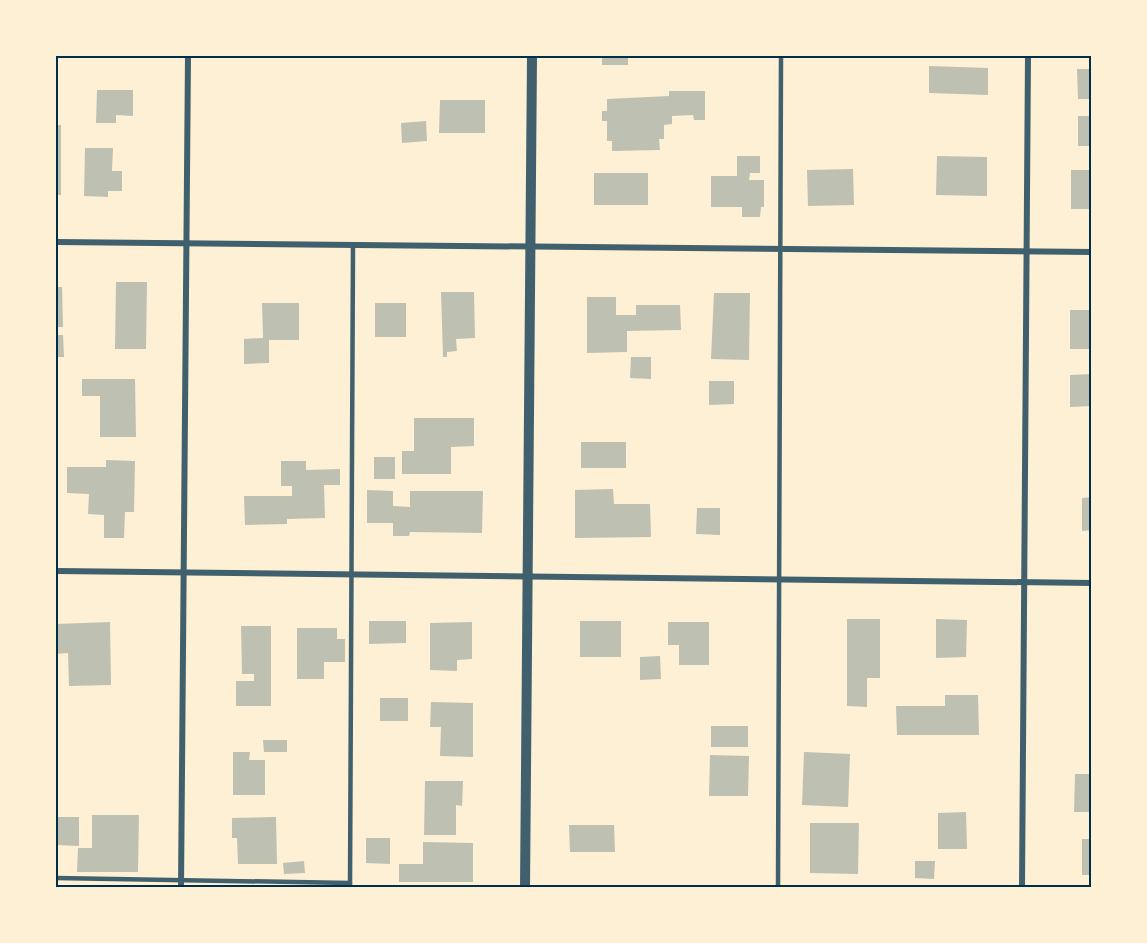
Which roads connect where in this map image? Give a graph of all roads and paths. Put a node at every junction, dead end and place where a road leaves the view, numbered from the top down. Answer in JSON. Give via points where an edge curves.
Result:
{"nodes":[{"id":1,"x":188,"y":56,"type":"edge"},
{"id":2,"x":532,"y":56,"type":"edge"},
{"id":3,"x":781,"y":56,"type":"edge"},
{"id":4,"x":1028,"y":56,"type":"edge"},
{"id":5,"x":56,"y":242,"type":"edge"},
{"id":6,"x":186,"y":244,"type":"junction"},
{"id":7,"x":353,"y":245,"type":"junction"},
{"id":8,"x":530,"y":247,"type":"junction"},
{"id":9,"x":781,"y":249,"type":"junction"},
{"id":10,"x":1026,"y":250,"type":"junction"},
{"id":11,"x":1092,"y":252,"type":"edge"},
{"id":12,"x":56,"y":571,"type":"edge"},
{"id":13,"x":184,"y":571,"type":"junction"},
{"id":14,"x":351,"y":573,"type":"junction"},
{"id":15,"x":528,"y":577,"type":"junction"},
{"id":16,"x":781,"y":579,"type":"junction"},
{"id":17,"x":1025,"y":582,"type":"junction"},
{"id":18,"x":1092,"y":583,"type":"edge"},
{"id":19,"x":56,"y":878,"type":"edge"},
{"id":20,"x":181,"y":884,"type":"edge"},
{"id":21,"x":350,"y":885,"type":"edge"},
{"id":22,"x":525,"y":888,"type":"edge"},
{"id":23,"x":777,"y":888,"type":"edge"},
{"id":24,"x":1022,"y":888,"type":"edge"}],
"edges":[{"from":1,"to":6,"type":"street"},
{"from":2,"to":8,"type":"street"},
{"from":3,"to":9,"type":"lane"},
{"from":4,"to":10,"type":"street"},
{"from":5,"to":6,"type":"street"},
{"from":6,"to":7,"type":"street"},
{"from":6,"to":13,"type":"street"},
{"from":7,"to":8,"type":"street"},
{"from":7,"to":14,"type":"lane"},
{"from":8,"to":9,"type":"street"},
{"from":8,"to":15,"type":"street"},
{"from":9,"to":10,"type":"street"},
{"from":9,"to":16,"type":"lane"},
{"from":10,"to":11,"type":"street"},
{"from":10,"to":17,"type":"street"},
{"from":12,"to":13,"type":"street"},
{"from":13,"to":14,"type":"street"},
{"from":13,"to":20,"type":"street"},
{"from":14,"to":15,"type":"street"},
{"from":14,"to":21,"type":"lane"},
{"from":15,"to":16,"type":"street"},
{"from":15,"to":22,"type":"street"},
{"from":16,"to":17,"type":"street"},
{"from":16,"to":23,"type":"lane"},
{"from":17,"to":18,"type":"street"},
{"from":17,"to":24,"type":"street"},
{"from":19,"to":20,"type":"lane"},
{"from":20,"to":21,"type":"lane"}]}
